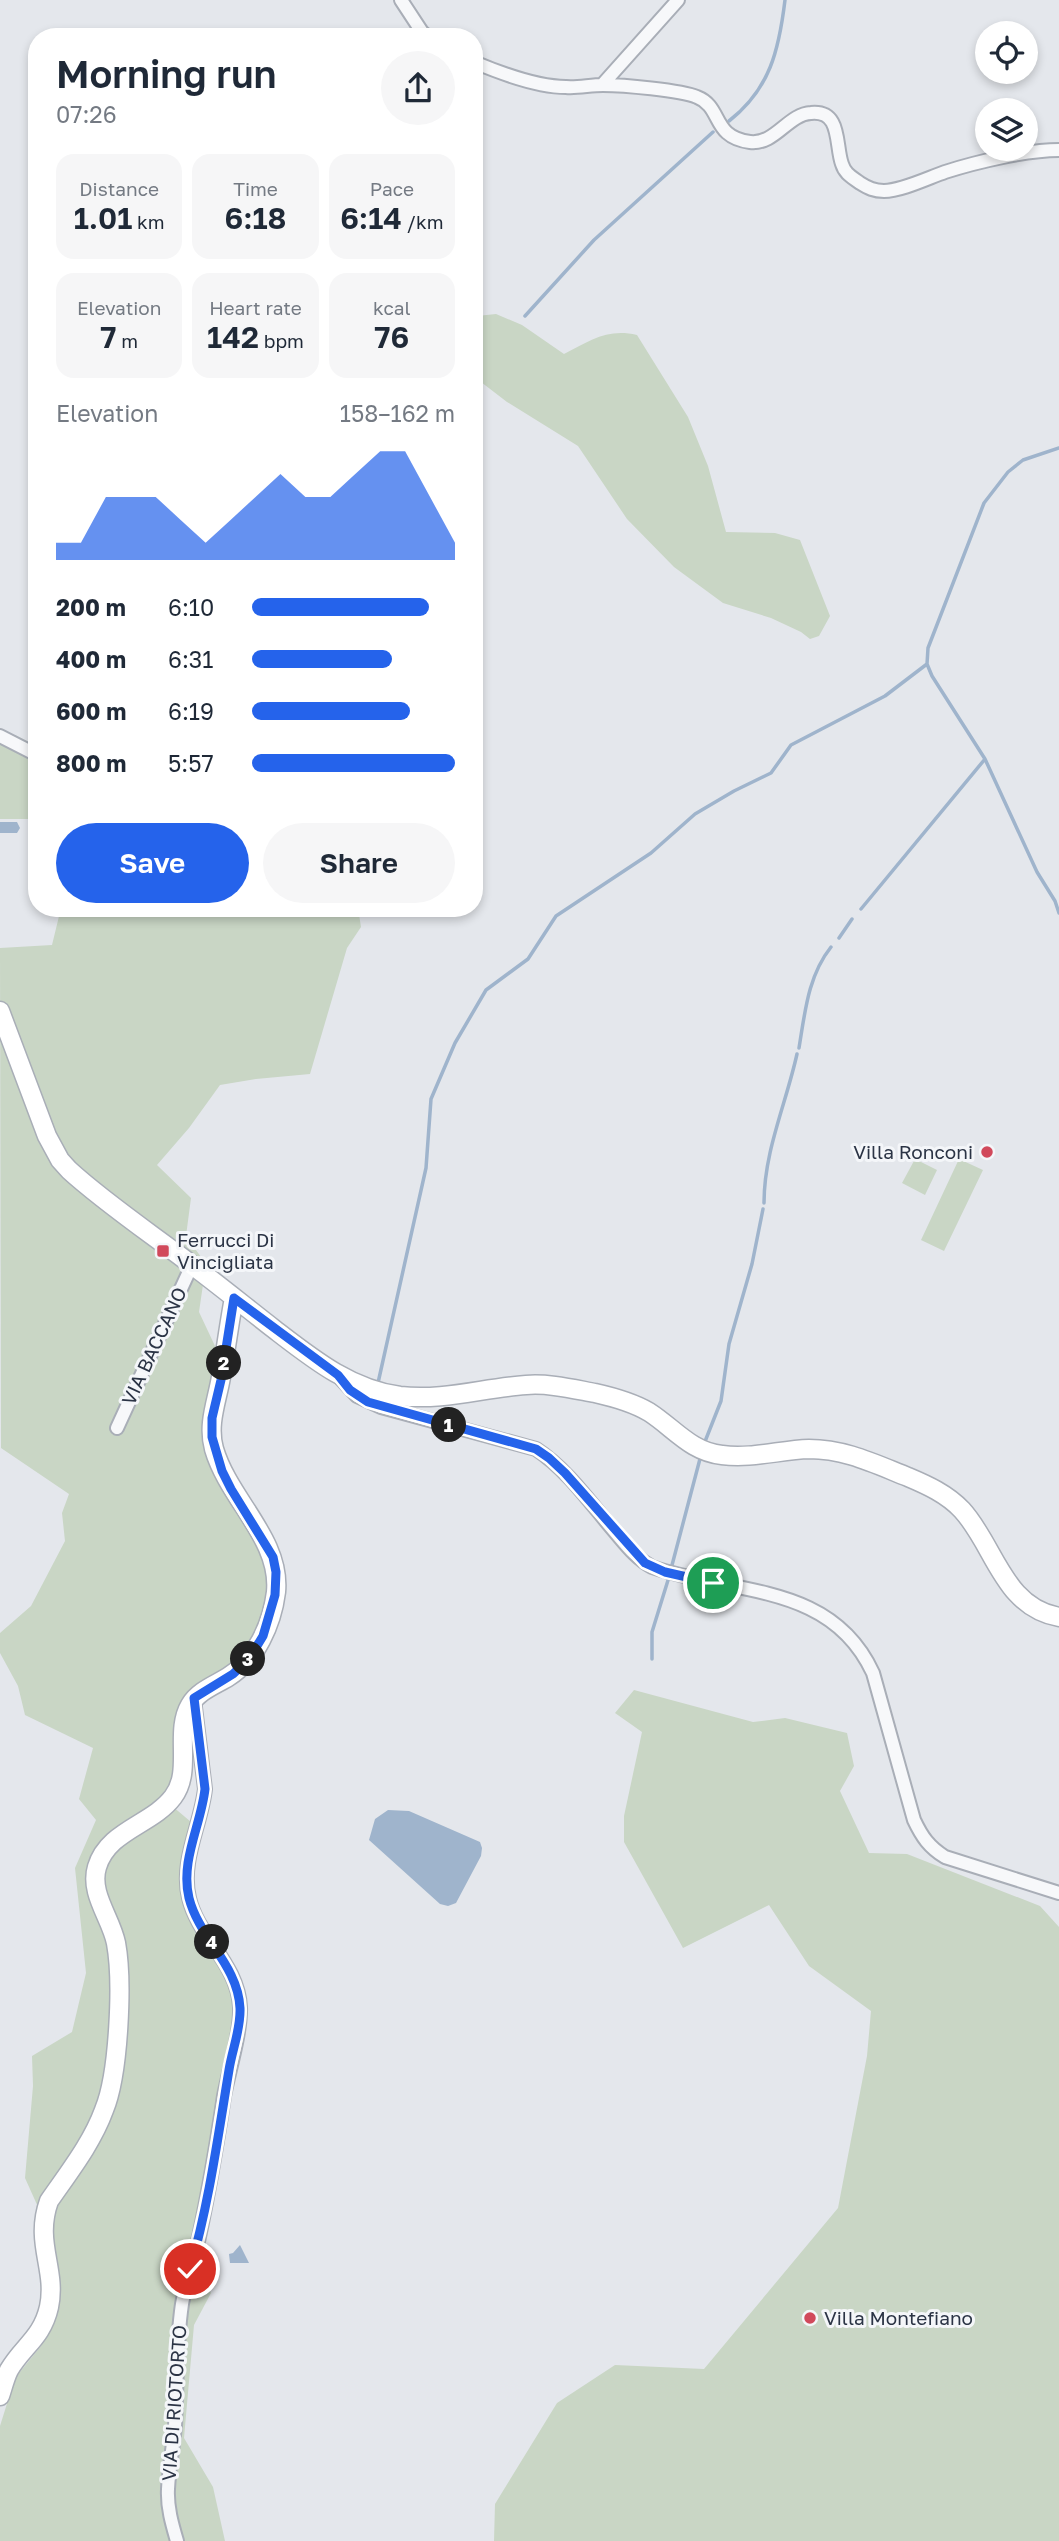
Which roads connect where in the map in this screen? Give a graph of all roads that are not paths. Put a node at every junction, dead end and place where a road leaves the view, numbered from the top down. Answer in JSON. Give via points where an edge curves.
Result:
{"nodes":[{"id":1,"x":401,"y":0,"type":"edge"},
{"id":2,"x":678,"y":0,"type":"edge"},
{"id":3,"x":419,"y":28,"type":"edge"},
{"id":4,"x":483,"y":66,"type":"edge"},
{"id":5,"x":602,"y":85,"type":"junction"},
{"id":6,"x":1059,"y":150,"type":"edge"},
{"id":7,"x":0,"y":736,"type":"edge"},
{"id":8,"x":28,"y":750,"type":"edge"},
{"id":9,"x":0,"y":1011,"type":"edge"},
{"id":10,"x":192,"y":1265,"type":"junction"},
{"id":11,"x":234,"y":1298,"type":"junction"},
{"id":12,"x":338,"y":1375,"type":"junction"},
{"id":13,"x":117,"y":1428,"type":"dead end"},
{"id":14,"x":1059,"y":1617,"type":"edge"},
{"id":15,"x":194,"y":1698,"type":"junction"},
{"id":16,"x":1059,"y":1893,"type":"edge"},
{"id":17,"x":0,"y":2396,"type":"edge"},
{"id":18,"x":177,"y":2541,"type":"edge"}],
"edges":[{"from":1,"to":3,"type":"street"},
{"from":2,"to":5,"type":"street"},
{"from":4,"to":5,"type":"street","via":[[563,88]]},
{"from":5,"to":6,"type":"street","via":[[699,97],[731,138],[754,143],[795,118],[811,113],[827,116],[835,124],[847,174],[869,190],[886,191],[971,164]]},
{"from":7,"to":8,"type":"street"},
{"from":9,"to":10,"type":"main road","via":[[60,1160]]},
{"from":10,"to":11,"type":"main road"},
{"from":10,"to":13,"type":"street","name":"VIA BACCANO"},
{"from":11,"to":12,"type":"main road"},
{"from":11,"to":15,"type":"main road","via":[[212,1437],[231,1489],[273,1557],[275,1595],[263,1636],[249,1659]]},
{"from":12,"to":14,"type":"main road","via":[[379,1392],[419,1398],[528,1384],[597,1394],[648,1412],[703,1450],[737,1456],[807,1449],[841,1452],[931,1487],[962,1510],[1008,1585],[1041,1612]]},
{"from":12,"to":16,"type":"street","via":[[357,1396],[381,1407],[536,1449],[565,1473],[645,1563],[670,1573],[791,1600],[841,1627],[863,1652],[873,1673],[921,1836],[945,1857]]},
{"from":15,"to":17,"type":"main road","via":[[185,1716],[177,1792],[112,1842],[97,1865],[97,1893],[118,1955],[112,2081],[104,2112],[49,2201],[42,2235],[50,2304],[41,2329],[10,2370]]},
{"from":15,"to":18,"type":"street","name":"VIA DI RIOTORTO","via":[[205,1789],[188,1858],[188,1896],[227,1965],[240,2007],[181,2315],[168,2487]]}]}
